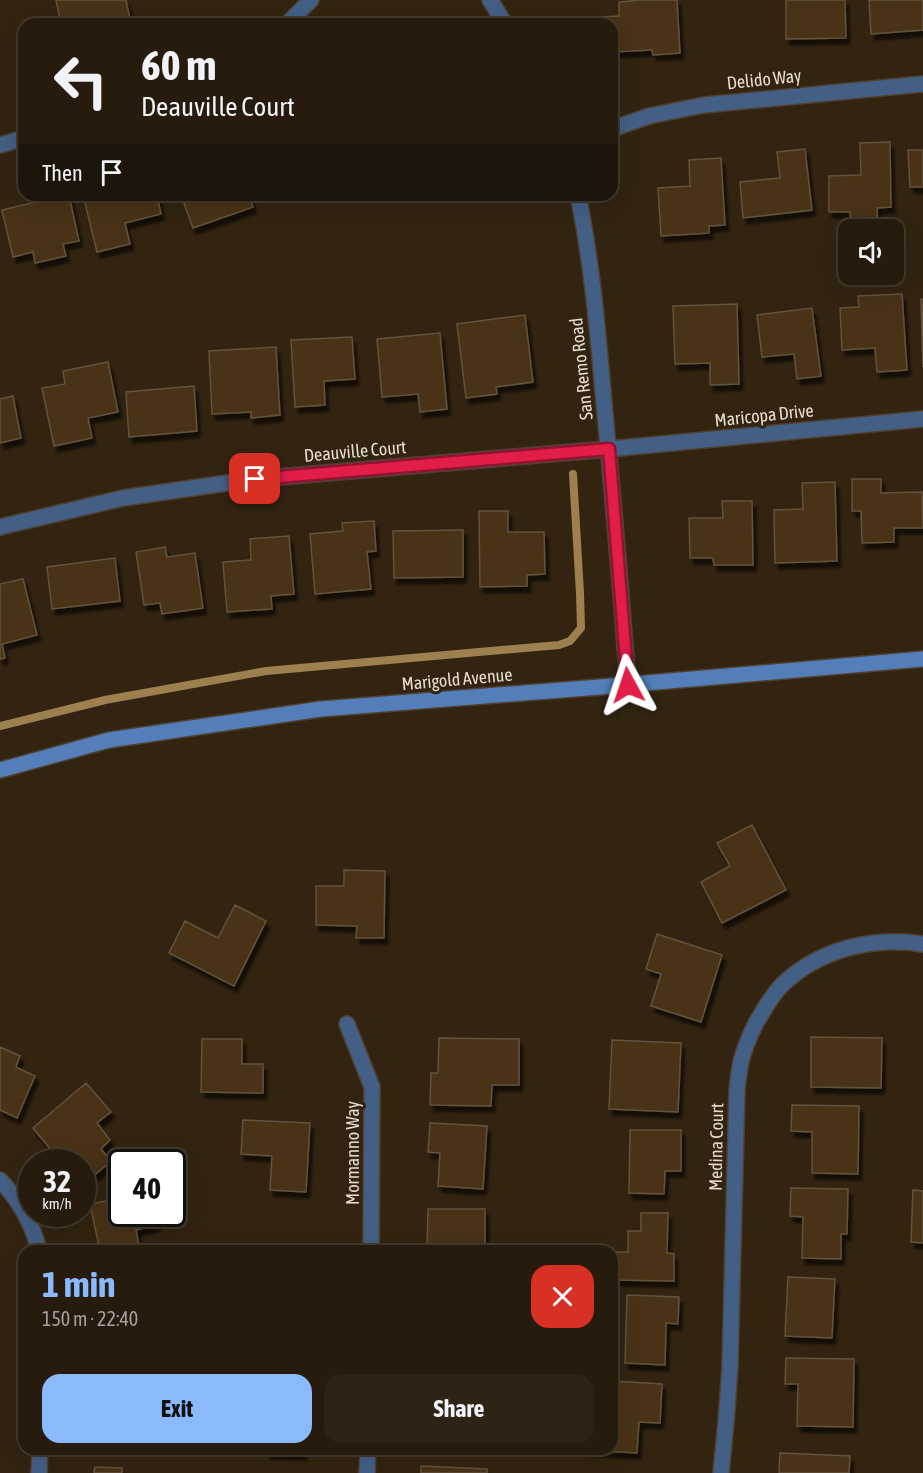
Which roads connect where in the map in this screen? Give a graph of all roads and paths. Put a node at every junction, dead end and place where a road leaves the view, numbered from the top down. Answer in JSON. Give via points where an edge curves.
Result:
{"nodes":[{"id":1,"x":311,"y":0,"type":"edge"},
{"id":2,"x":490,"y":0,"type":"edge"},
{"id":3,"x":293,"y":18,"type":"edge"},
{"id":4,"x":501,"y":18,"type":"edge"},
{"id":5,"x":923,"y":84,"type":"edge"},
{"id":6,"x":618,"y":127,"type":"edge"},
{"id":7,"x":18,"y":140,"type":"edge"},
{"id":8,"x":0,"y":144,"type":"edge"},
{"id":9,"x":579,"y":201,"type":"edge"},
{"id":10,"x":923,"y":419,"type":"edge"},
{"id":11,"x":609,"y":449,"type":"junction"},
{"id":12,"x":0,"y":526,"type":"edge"},
{"id":13,"x":923,"y":659,"type":"edge"},
{"id":14,"x":628,"y":685,"type":"junction"},
{"id":15,"x":0,"y":770,"type":"edge"},
{"id":16,"x":923,"y":944,"type":"edge"},
{"id":17,"x":347,"y":1024,"type":"dead end"},
{"id":18,"x":0,"y":1180,"type":"edge"},
{"id":19,"x":38,"y":1245,"type":"edge"},
{"id":20,"x":371,"y":1245,"type":"edge"},
{"id":21,"x":40,"y":1455,"type":"edge"},
{"id":22,"x":368,"y":1455,"type":"edge"},
{"id":23,"x":39,"y":1473,"type":"edge"},
{"id":24,"x":367,"y":1473,"type":"edge"},
{"id":25,"x":721,"y":1473,"type":"edge"}],
"edges":[{"from":1,"to":3,"type":"street"},
{"from":2,"to":4,"type":"street"},
{"from":5,"to":6,"type":"street","name":"Delido Way","via":[[696,106]]},
{"from":7,"to":8,"type":"street"},
{"from":9,"to":11,"type":"street","name":"San Remo Road","via":[[592,279]]},
{"from":10,"to":11,"type":"street","name":"Maricopa Drive"},
{"from":11,"to":12,"type":"street","name":"Deauville Court","via":[[255,479],[123,498]]},
{"from":11,"to":14,"type":"street","name":"San Remo Road"},
{"from":13,"to":14,"type":"main road","name":"Marigold Avenue"},
{"from":14,"to":15,"type":"main road","name":"Marigold Avenue","via":[[321,709],[109,740]]},
{"from":16,"to":25,"type":"street","name":"Medina Court","via":[[878,942],[819,959],[782,985],[750,1036],[737,1089],[730,1366]]},
{"from":17,"to":20,"type":"street","name":"Mormanno Way","via":[[372,1087]]},
{"from":18,"to":19,"type":"street","via":[[18,1202]]},
{"from":21,"to":23,"type":"street"},
{"from":22,"to":24,"type":"street"}]}
